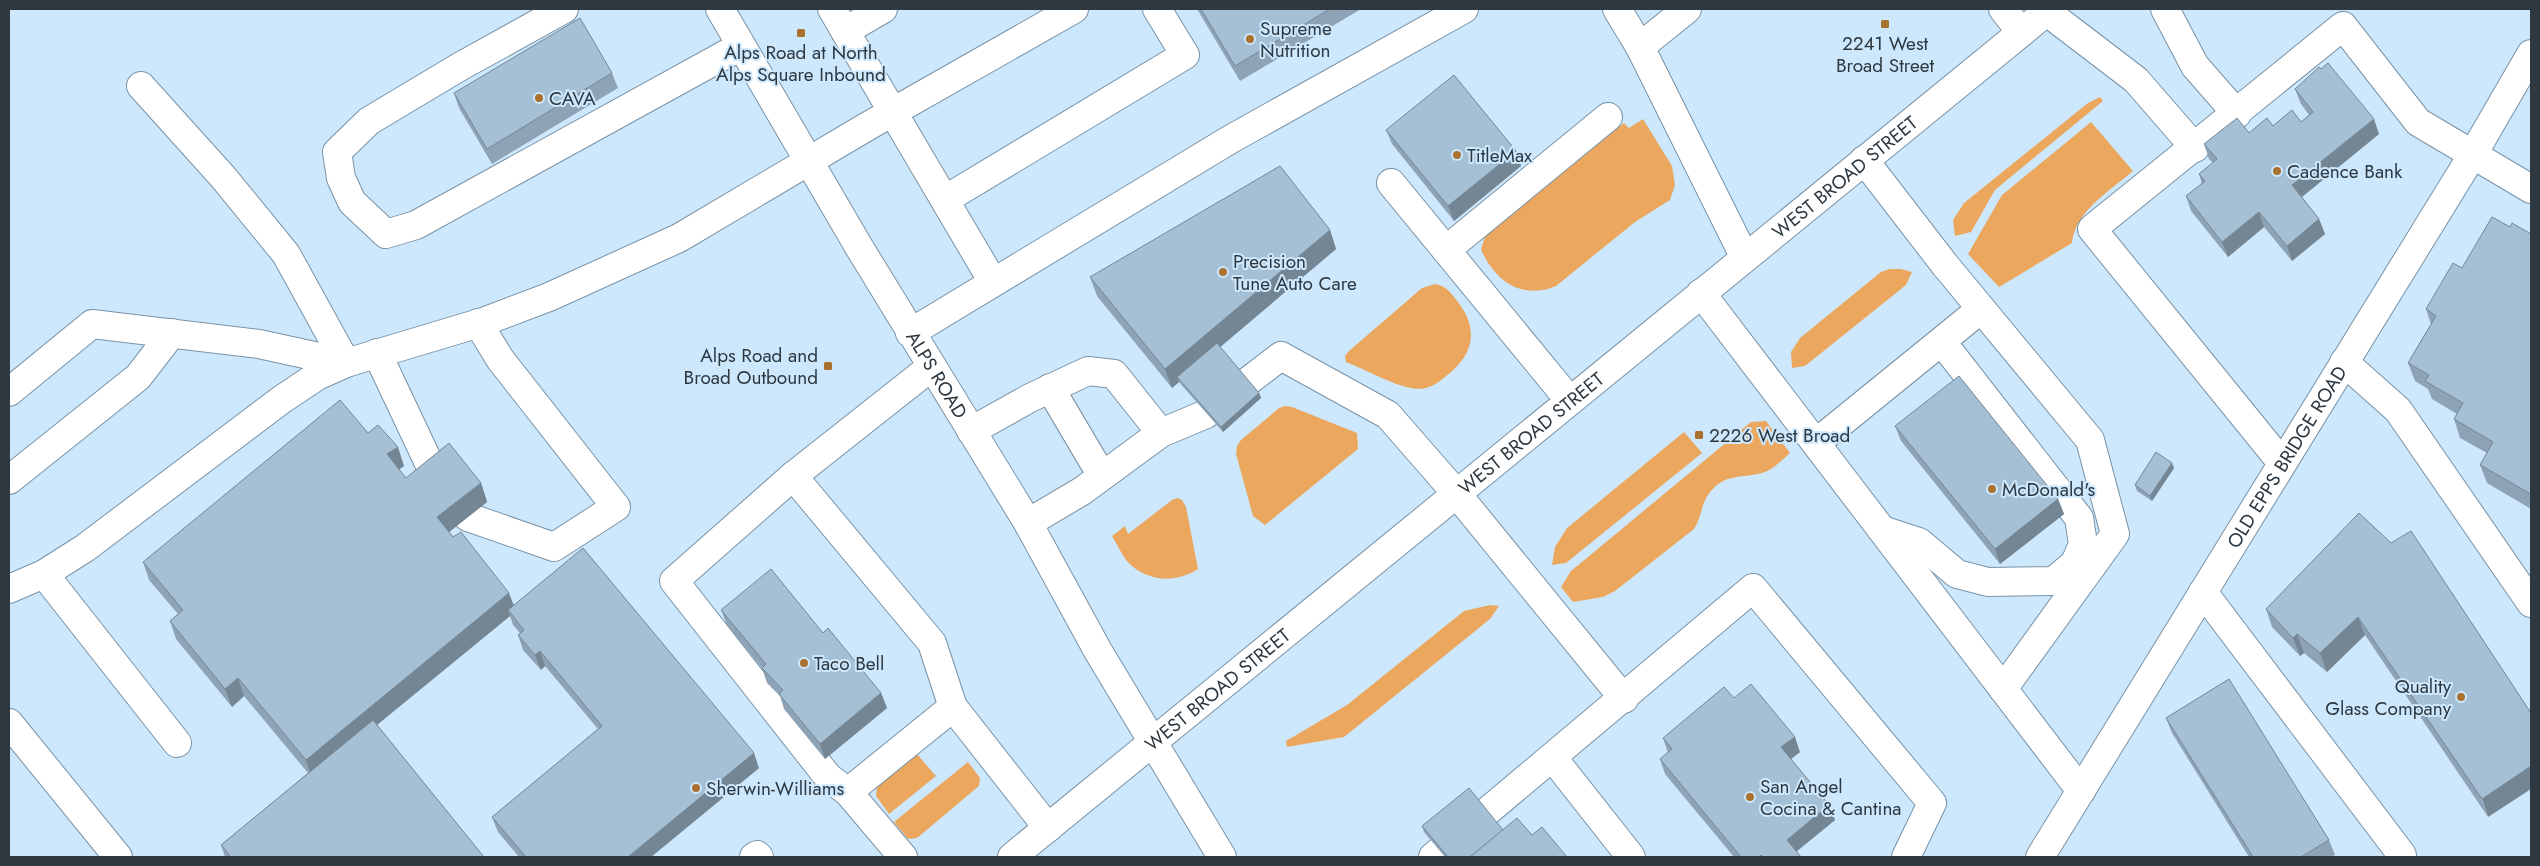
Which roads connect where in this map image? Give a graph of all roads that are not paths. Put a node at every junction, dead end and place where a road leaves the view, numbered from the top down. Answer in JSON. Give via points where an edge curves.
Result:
{"nodes":[{"id":1,"x":564,"y":9,"type":"edge"},
{"id":2,"x":720,"y":9,"type":"edge"},
{"id":3,"x":883,"y":9,"type":"edge"},
{"id":4,"x":1074,"y":9,"type":"edge"},
{"id":5,"x":1157,"y":9,"type":"edge"},
{"id":6,"x":1464,"y":9,"type":"edge"},
{"id":7,"x":1617,"y":9,"type":"edge"},
{"id":8,"x":1687,"y":9,"type":"edge"},
{"id":9,"x":2003,"y":9,"type":"edge"},
{"id":10,"x":2165,"y":9,"type":"edge"},
{"id":11,"x":2048,"y":10,"type":"edge"},
{"id":12,"x":839,"y":20,"type":"edge"},
{"id":13,"x":2021,"y":32,"type":"junction"},
{"id":14,"x":741,"y":46,"type":"junction"},
{"id":15,"x":1640,"y":47,"type":"junction"},
{"id":16,"x":2531,"y":54,"type":"edge"},
{"id":17,"x":141,"y":86,"type":"dead end"},
{"id":18,"x":892,"y":113,"type":"junction"},
{"id":19,"x":2237,"y":114,"type":"junction"},
{"id":20,"x":1608,"y":117,"type":"dead end"},
{"id":21,"x":2195,"y":148,"type":"junction"},
{"id":22,"x":2473,"y":154,"type":"junction"},
{"id":23,"x":1864,"y":160,"type":"junction"},
{"id":24,"x":808,"y":161,"type":"junction"},
{"id":25,"x":1391,"y":183,"type":"dead end"},
{"id":26,"x":2531,"y":189,"type":"edge"},
{"id":27,"x":946,"y":199,"type":"junction"},
{"id":28,"x":1446,"y":250,"type":"junction"},
{"id":29,"x":1745,"y":258,"type":"junction"},
{"id":30,"x":993,"y":282,"type":"junction"},
{"id":31,"x":1701,"y":293,"type":"junction"},
{"id":32,"x":1981,"y":309,"type":"junction"},
{"id":33,"x":478,"y":323,"type":"junction"},
{"id":34,"x":172,"y":333,"type":"junction"},
{"id":35,"x":910,"y":333,"type":"junction"},
{"id":36,"x":1942,"y":342,"type":"junction"},
{"id":37,"x":377,"y":353,"type":"junction"},
{"id":38,"x":2344,"y":362,"type":"junction"},
{"id":39,"x":346,"y":363,"type":"junction"},
{"id":40,"x":930,"y":367,"type":"junction"},
{"id":41,"x":1247,"y":382,"type":"edge"},
{"id":42,"x":1050,"y":388,"type":"junction"},
{"id":43,"x":9,"y":392,"type":"edge"},
{"id":44,"x":1570,"y":401,"type":"junction"},
{"id":45,"x":1206,"y":414,"type":"edge"},
{"id":46,"x":971,"y":431,"type":"junction"},
{"id":47,"x":1161,"y":433,"type":"junction"},
{"id":48,"x":1816,"y":443,"type":"junction"},
{"id":49,"x":2282,"y":463,"type":"junction"},
{"id":50,"x":793,"y":476,"type":"junction"},
{"id":51,"x":1102,"y":476,"type":"junction"},
{"id":52,"x":436,"y":478,"type":"edge"},
{"id":53,"x":9,"y":480,"type":"edge"},
{"id":54,"x":1456,"y":493,"type":"junction"},
{"id":55,"x":468,"y":517,"type":"edge"},
{"id":56,"x":1028,"y":523,"type":"junction"},
{"id":57,"x":1882,"y":530,"type":"junction"},
{"id":58,"x":44,"y":574,"type":"junction"},
{"id":59,"x":9,"y":589,"type":"edge"},
{"id":60,"x":2203,"y":592,"type":"junction"},
{"id":61,"x":2531,"y":603,"type":"edge"},
{"id":62,"x":2003,"y":689,"type":"junction"},
{"id":63,"x":1624,"y":699,"type":"junction"},
{"id":64,"x":953,"y":707,"type":"junction"},
{"id":65,"x":9,"y":724,"type":"edge"},
{"id":66,"x":1152,"y":742,"type":"junction"},
{"id":67,"x":177,"y":743,"type":"dead end"},
{"id":68,"x":1553,"y":758,"type":"junction"},
{"id":69,"x":2081,"y":791,"type":"junction"},
{"id":70,"x":848,"y":792,"type":"junction"},
{"id":71,"x":1048,"y":828,"type":"junction"},
{"id":72,"x":2050,"y":852,"type":"edge"},
{"id":73,"x":2402,"y":855,"type":"dead end"},
{"id":74,"x":118,"y":857,"type":"edge"},
{"id":75,"x":754,"y":857,"type":"edge"},
{"id":76,"x":759,"y":857,"type":"edge"},
{"id":77,"x":902,"y":857,"type":"edge"},
{"id":78,"x":1012,"y":857,"type":"edge"},
{"id":79,"x":1222,"y":857,"type":"edge"},
{"id":80,"x":1433,"y":857,"type":"edge"},
{"id":81,"x":1632,"y":857,"type":"edge"},
{"id":82,"x":1906,"y":857,"type":"edge"}],
"edges":[{"from":1,"to":14,"type":"main road","via":[[369,121],[337,152],[342,178],[352,202],[386,234],[416,225]]},
{"from":2,"to":14,"type":"main road","name":"ALPS ROAD"},
{"from":3,"to":12,"type":"main road"},
{"from":4,"to":18,"type":"main road"},
{"from":5,"to":27,"type":"main road","via":[[1185,55]]},
{"from":6,"to":30,"type":"main road","via":[[1231,139]]},
{"from":7,"to":15,"type":"main road"},
{"from":8,"to":15,"type":"main road"},
{"from":9,"to":13,"type":"main road"},
{"from":10,"to":19,"type":"main road","via":[[2195,66]]},
{"from":11,"to":13,"type":"main road","name":"WEST BROAD STREET"},
{"from":11,"to":21,"type":"main road","via":[[2136,80]]},
{"from":12,"to":18,"type":"main road"},
{"from":13,"to":23,"type":"main road","name":"WEST BROAD STREET"},
{"from":14,"to":24,"type":"main road","name":"ALPS ROAD"},
{"from":15,"to":29,"type":"main road"},
{"from":16,"to":22,"type":"main road","name":"OLD EPPS BRIDGE ROAD"},
{"from":17,"to":39,"type":"main road","via":[[223,177],[286,254]]},
{"from":18,"to":24,"type":"main road"},
{"from":18,"to":27,"type":"main road"},
{"from":19,"to":21,"type":"main road"},
{"from":19,"to":22,"type":"main road","via":[[2343,26],[2418,122]]},
{"from":20,"to":28,"type":"main road"},
{"from":21,"to":49,"type":"main road","via":[[2092,229]]},
{"from":22,"to":26,"type":"main road"},
{"from":22,"to":38,"type":"main road","name":"OLD EPPS BRIDGE ROAD"},
{"from":23,"to":29,"type":"main road","name":"WEST BROAD STREET"},
{"from":23,"to":32,"type":"main road"},
{"from":24,"to":33,"type":"main road","via":[[679,238],[549,297]]},
{"from":24,"to":35,"type":"main road","name":"ALPS ROAD"},
{"from":25,"to":28,"type":"main road"},
{"from":27,"to":30,"type":"main road"},
{"from":28,"to":44,"type":"main road"},
{"from":29,"to":31,"type":"main road","name":"WEST BROAD STREET"},
{"from":30,"to":35,"type":"main road"},
{"from":31,"to":44,"type":"main road","name":"WEST BROAD STREET"},
{"from":31,"to":48,"type":"main road"},
{"from":32,"to":36,"type":"main road"},
{"from":32,"to":62,"type":"main road","via":[[2090,440],[2115,534]]},
{"from":33,"to":37,"type":"main road"},
{"from":33,"to":55,"type":"main road","via":[[500,359],[616,507],[554,547]]},
{"from":34,"to":39,"type":"main road","via":[[259,344]]},
{"from":34,"to":43,"type":"main road","via":[[92,324]]},
{"from":34,"to":53,"type":"main road","via":[[138,377]]},
{"from":35,"to":40,"type":"main road","name":"ALPS ROAD"},
{"from":36,"to":48,"type":"main road"},
{"from":36,"to":57,"type":"main road","via":[[2079,518],[2083,544],[2075,563],[2054,581],[1988,582],[1957,574],[1919,542]]},
{"from":37,"to":39,"type":"main road"},
{"from":37,"to":52,"type":"main road"},
{"from":38,"to":49,"type":"main road","name":"OLD EPPS BRIDGE ROAD"},
{"from":38,"to":61,"type":"main road","via":[[2398,410]]},
{"from":39,"to":58,"type":"main road","via":[[317,376],[281,400],[85,548]]},
{"from":40,"to":46,"type":"main road","name":"ALPS ROAD"},
{"from":40,"to":50,"type":"main road"},
{"from":41,"to":54,"type":"main road","via":[[1281,356],[1388,415]]},
{"from":42,"to":46,"type":"main road"},
{"from":42,"to":47,"type":"main road","via":[[1088,371],[1114,374]]},
{"from":42,"to":51,"type":"main road"},
{"from":44,"to":54,"type":"main road","name":"WEST BROAD STREET"},
{"from":45,"to":47,"type":"main road"},
{"from":46,"to":56,"type":"main road","name":"ALPS ROAD"},
{"from":47,"to":51,"type":"main road"},
{"from":48,"to":57,"type":"main road"},
{"from":49,"to":60,"type":"main road","name":"OLD EPPS BRIDGE ROAD"},
{"from":50,"to":64,"type":"main road","via":[[932,643]]},
{"from":50,"to":70,"type":"main road","via":[[674,581],[828,778]]},
{"from":51,"to":56,"type":"main road"},
{"from":54,"to":63,"type":"main road"},
{"from":54,"to":66,"type":"main road","name":"WEST BROAD STREET"},
{"from":56,"to":66,"type":"main road","name":"ALPS ROAD"},
{"from":57,"to":62,"type":"main road"},
{"from":58,"to":59,"type":"main road"},
{"from":58,"to":67,"type":"main road"},
{"from":60,"to":69,"type":"main road","name":"OLD EPPS BRIDGE ROAD"},
{"from":60,"to":73,"type":"main road"},
{"from":62,"to":69,"type":"main road"},
{"from":63,"to":68,"type":"main road"},
{"from":63,"to":82,"type":"main road","via":[[1753,588],[1932,804]]},
{"from":64,"to":70,"type":"main road"},
{"from":64,"to":71,"type":"main road"},
{"from":65,"to":74,"type":"main road"},
{"from":66,"to":71,"type":"main road","name":"WEST BROAD STREET"},
{"from":66,"to":79,"type":"main road","name":"ALPS ROAD"},
{"from":68,"to":80,"type":"main road"},
{"from":68,"to":81,"type":"main road"},
{"from":69,"to":72,"type":"main road","name":"OLD EPPS BRIDGE ROAD"},
{"from":70,"to":77,"type":"main road"},
{"from":71,"to":78,"type":"main road","name":"WEST BROAD STREET"},
{"from":75,"to":76,"type":"main road"}]}
